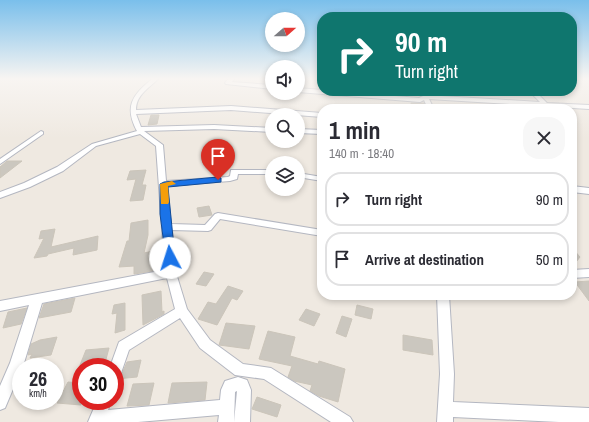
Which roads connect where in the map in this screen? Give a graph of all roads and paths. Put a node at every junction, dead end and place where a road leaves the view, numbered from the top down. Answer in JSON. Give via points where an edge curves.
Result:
{"nodes":[{"id":1,"x":135,"y":99,"type":"edge"},
{"id":2,"x":404,"y":99,"type":"edge"},
{"id":3,"x":422,"y":99,"type":"edge"},
{"id":4,"x":459,"y":99,"type":"edge"},
{"id":5,"x":540,"y":99,"type":"edge"},
{"id":6,"x":544,"y":103,"type":"junction"},
{"id":7,"x":555,"y":104,"type":"edge"},
{"id":8,"x":577,"y":106,"type":"edge"},
{"id":9,"x":589,"y":107,"type":"edge"},
{"id":10,"x":133,"y":112,"type":"junction"},
{"id":11,"x":317,"y":115,"type":"edge"},
{"id":12,"x":265,"y":130,"type":"edge"},
{"id":13,"x":141,"y":131,"type":"junction"},
{"id":14,"x":305,"y":131,"type":"edge"},
{"id":15,"x":41,"y":132,"type":"dead end"},
{"id":16,"x":317,"y":132,"type":"edge"},
{"id":17,"x":0,"y":162,"type":"edge"},
{"id":18,"x":265,"y":171,"type":"edge"},
{"id":19,"x":305,"y":176,"type":"edge"},
{"id":20,"x":317,"y":178,"type":"edge"},
{"id":21,"x":164,"y":184,"type":"junction"},
{"id":22,"x":577,"y":190,"type":"edge"},
{"id":23,"x":589,"y":191,"type":"edge"},
{"id":24,"x":0,"y":195,"type":"edge"},
{"id":25,"x":167,"y":227,"type":"junction"},
{"id":26,"x":317,"y":232,"type":"edge"},
{"id":27,"x":171,"y":273,"type":"junction"},
{"id":28,"x":589,"y":273,"type":"edge"},
{"id":29,"x":577,"y":274,"type":"edge"},
{"id":30,"x":37,"y":299,"type":"junction"},
{"id":31,"x":443,"y":300,"type":"edge"},
{"id":32,"x":0,"y":306,"type":"edge"},
{"id":33,"x":182,"y":311,"type":"junction"},
{"id":34,"x":120,"y":358,"type":"edge"},
{"id":35,"x":240,"y":370,"type":"junction"},
{"id":36,"x":236,"y":388,"type":"junction"},
{"id":37,"x":0,"y":403,"type":"edge"},
{"id":38,"x":100,"y":410,"type":"edge"},
{"id":39,"x":226,"y":415,"type":"edge"},
{"id":40,"x":445,"y":416,"type":"edge"},
{"id":41,"x":589,"y":416,"type":"edge"},
{"id":42,"x":96,"y":420,"type":"edge"},
{"id":43,"x":242,"y":422,"type":"edge"},
{"id":44,"x":345,"y":422,"type":"edge"}],
"edges":[{"from":1,"to":10,"type":"street"},
{"from":2,"to":3,"type":"street"},
{"from":4,"to":6,"type":"street"},
{"from":5,"to":6,"type":"street"},
{"from":6,"to":7,"type":"street"},
{"from":8,"to":9,"type":"street"},
{"from":10,"to":11,"type":"street","via":[[231,108]]},
{"from":10,"to":13,"type":"street"},
{"from":12,"to":13,"type":"street","via":[[214,127]]},
{"from":13,"to":21,"type":"street","via":[[160,145]]},
{"from":13,"to":24,"type":"street","via":[[94,145],[60,170]]},
{"from":14,"to":16,"type":"street"},
{"from":15,"to":17,"type":"street"},
{"from":18,"to":21,"type":"street","via":[[234,172],[234,177],[230,179]]},
{"from":19,"to":20,"type":"street"},
{"from":21,"to":25,"type":"street"},
{"from":22,"to":23,"type":"street"},
{"from":25,"to":26,"type":"street","via":[[208,228],[218,216]]},
{"from":25,"to":27,"type":"street"},
{"from":27,"to":30,"type":"street"},
{"from":27,"to":33,"type":"street"},
{"from":28,"to":29,"type":"street"},
{"from":30,"to":32,"type":"street"},
{"from":30,"to":37,"type":"street","via":[[17,363]]},
{"from":31,"to":40,"type":"street","via":[[447,374]]},
{"from":33,"to":34,"type":"street","via":[[124,346]]},
{"from":33,"to":35,"type":"street","via":[[205,344]]},
{"from":35,"to":36,"type":"street"},
{"from":35,"to":44,"type":"street","via":[[266,373]]},
{"from":36,"to":39,"type":"street"},
{"from":36,"to":43,"type":"street"},
{"from":38,"to":42,"type":"street"},
{"from":39,"to":42,"type":"street"},
{"from":40,"to":41,"type":"street"}]}
